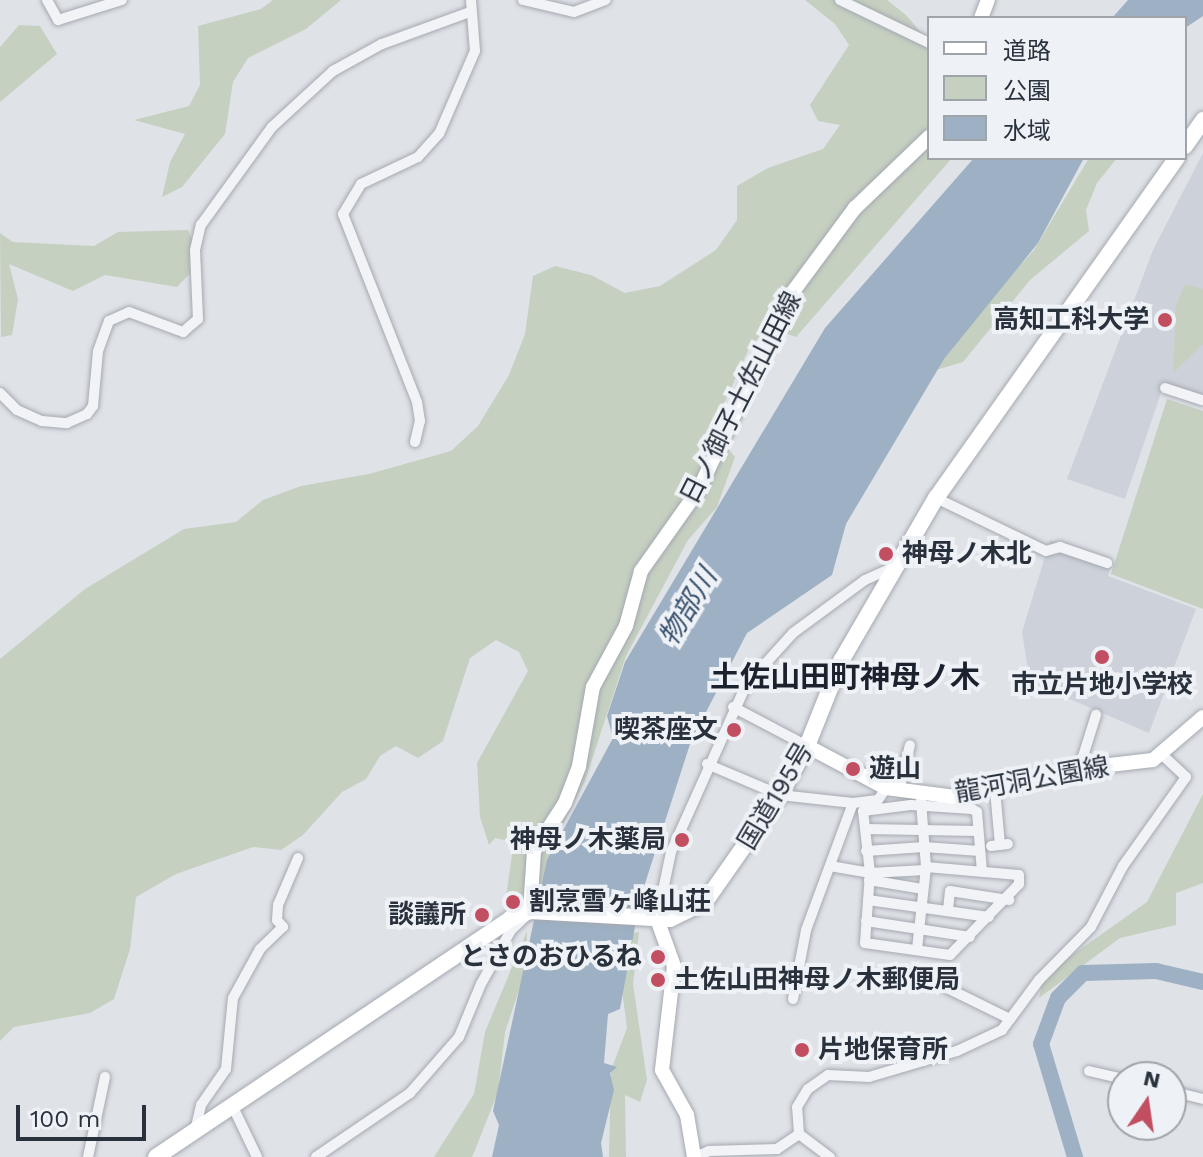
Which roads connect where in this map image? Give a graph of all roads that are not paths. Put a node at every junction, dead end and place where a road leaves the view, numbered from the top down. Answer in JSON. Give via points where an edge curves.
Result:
{"nodes":[{"id":1,"x":47,"y":0,"type":"edge"},
{"id":2,"x":122,"y":0,"type":"edge"},
{"id":3,"x":523,"y":0,"type":"edge"},
{"id":4,"x":606,"y":0,"type":"edge"},
{"id":5,"x":840,"y":0,"type":"edge"},
{"id":6,"x":470,"y":6,"type":"edge"},
{"id":7,"x":927,"y":42,"type":"edge"},
{"id":8,"x":1203,"y":120,"type":"edge"},
{"id":9,"x":927,"y":139,"type":"edge"},
{"id":10,"x":1187,"y":143,"type":"edge"},
{"id":11,"x":1176,"y":160,"type":"edge"},
{"id":12,"x":1165,"y":388,"type":"dead end"},
{"id":13,"x":0,"y":393,"type":"edge"},
{"id":14,"x":1203,"y":400,"type":"edge"},
{"id":15,"x":415,"y":442,"type":"dead end"},
{"id":16,"x":936,"y":498,"type":"junction"},
{"id":17,"x":1107,"y":563,"type":"dead end"},
{"id":18,"x":892,"y":568,"type":"junction"},
{"id":19,"x":733,"y":707,"type":"junction"},
{"id":20,"x":1096,"y":715,"type":"dead end"},
{"id":21,"x":1203,"y":717,"type":"edge"},
{"id":22,"x":910,"y":745,"type":"dead end"},
{"id":23,"x":807,"y":746,"type":"junction"},
{"id":24,"x":1162,"y":755,"type":"junction"},
{"id":25,"x":707,"y":764,"type":"junction"},
{"id":26,"x":1079,"y":769,"type":"junction"},
{"id":27,"x":892,"y":789,"type":"junction"},
{"id":28,"x":995,"y":790,"type":"junction"},
{"id":29,"x":780,"y":795,"type":"junction"},
{"id":30,"x":921,"y":799,"type":"junction"},
{"id":31,"x":853,"y":803,"type":"junction"},
{"id":32,"x":923,"y":827,"type":"junction"},
{"id":33,"x":865,"y":829,"type":"junction"},
{"id":34,"x":978,"y":831,"type":"junction"},
{"id":35,"x":1000,"y":845,"type":"dead end"},
{"id":36,"x":924,"y":847,"type":"junction"},
{"id":37,"x":866,"y":851,"type":"junction"},
{"id":38,"x":980,"y":851,"type":"junction"},
{"id":39,"x":298,"y":858,"type":"dead end"},
{"id":40,"x":830,"y":866,"type":"junction"},
{"id":41,"x":926,"y":868,"type":"junction"},
{"id":42,"x":982,"y":872,"type":"junction"},
{"id":43,"x":869,"y":877,"type":"junction"},
{"id":44,"x":923,"y":889,"type":"junction"},
{"id":45,"x":868,"y":900,"type":"junction"},
{"id":46,"x":1009,"y":900,"type":"junction"},
{"id":47,"x":921,"y":908,"type":"junction"},
{"id":48,"x":948,"y":910,"type":"junction"},
{"id":49,"x":535,"y":912,"type":"junction"},
{"id":50,"x":989,"y":917,"type":"junction"},
{"id":51,"x":651,"y":918,"type":"junction"},
{"id":52,"x":866,"y":921,"type":"junction"},
{"id":53,"x":919,"y":927,"type":"junction"},
{"id":54,"x":970,"y":937,"type":"junction"},
{"id":55,"x":917,"y":949,"type":"junction"},
{"id":56,"x":943,"y":986,"type":"dead end"},
{"id":57,"x":793,"y":999,"type":"dead end"},
{"id":58,"x":1010,"y":1019,"type":"junction"},
{"id":59,"x":1089,"y":1071,"type":"dead end"},
{"id":60,"x":1107,"y":1075,"type":"edge"},
{"id":61,"x":105,"y":1077,"type":"dead end"},
{"id":62,"x":232,"y":1105,"type":"junction"},
{"id":63,"x":195,"y":1131,"type":"junction"},
{"id":64,"x":799,"y":1134,"type":"junction"},
{"id":65,"x":88,"y":1157,"type":"edge"},
{"id":66,"x":156,"y":1157,"type":"edge"},
{"id":67,"x":257,"y":1157,"type":"edge"},
{"id":68,"x":316,"y":1157,"type":"edge"},
{"id":69,"x":694,"y":1157,"type":"edge"},
{"id":70,"x":830,"y":1157,"type":"edge"}],
"edges":[{"from":1,"to":2,"type":"street","via":[[58,20]]},
{"from":3,"to":4,"type":"street","via":[[574,12]]},
{"from":5,"to":7,"type":"street"},
{"from":6,"to":13,"type":"street","via":[[333,71],[272,127],[201,225],[195,250],[198,319],[183,332],[129,312],[109,321],[98,351],[95,398],[87,414],[67,423],[42,421],[17,410]]},
{"from":6,"to":15,"type":"street","via":[[475,51],[439,134],[418,157],[361,184],[343,214],[417,402]]},
{"from":8,"to":10,"type":"highway"},
{"from":9,"to":49,"type":"main road","name":"日ノ御子土佐山田線","via":[[855,208],[792,293],[699,489],[641,571],[626,626],[593,687],[579,766],[565,803],[534,851]]},
{"from":11,"to":16,"type":"highway","name":"国道195号"},
{"from":12,"to":14,"type":"street"},
{"from":16,"to":17,"type":"street","via":[[1032,546],[1046,551],[1060,547]]},
{"from":16,"to":18,"type":"highway","name":"国道195号"},
{"from":18,"to":19,"type":"street","via":[[865,580],[793,633]]},
{"from":18,"to":23,"type":"highway","name":"国道195号","via":[[841,661]]},
{"from":19,"to":23,"type":"street"},
{"from":19,"to":25,"type":"street"},
{"from":20,"to":26,"type":"street"},
{"from":21,"to":24,"type":"main road","name":"龍河洞公園線"},
{"from":22,"to":27,"type":"street"},
{"from":23,"to":27,"type":"main road","name":"龍河洞公園線"},
{"from":23,"to":29,"type":"highway","name":"国道195号"},
{"from":24,"to":26,"type":"main road","name":"龍河洞公園線","via":[[1139,763]]},
{"from":24,"to":58,"type":"street","via":[[1186,777],[1123,866],[1091,927],[1039,980]]},
{"from":25,"to":29,"type":"street"},
{"from":25,"to":51,"type":"street"},
{"from":26,"to":28,"type":"main road","name":"龍河洞公園線"},
{"from":27,"to":30,"type":"main road","name":"龍河洞公園線"},
{"from":27,"to":31,"type":"street","via":[[878,800]]},
{"from":28,"to":30,"type":"main road","name":"龍河洞公園線"},
{"from":28,"to":35,"type":"street"},
{"from":29,"to":31,"type":"street"},
{"from":29,"to":51,"type":"highway","name":"国道195号","via":[[705,902],[686,914]]},
{"from":30,"to":32,"type":"street"},
{"from":30,"to":33,"type":"street","via":[[863,811]]},
{"from":30,"to":34,"type":"street","via":[[972,809],[977,812]]},
{"from":31,"to":40,"type":"street"},
{"from":32,"to":33,"type":"street"},
{"from":32,"to":34,"type":"street"},
{"from":32,"to":36,"type":"street"},
{"from":33,"to":37,"type":"street"},
{"from":34,"to":38,"type":"street"},
{"from":36,"to":37,"type":"street"},
{"from":36,"to":38,"type":"street"},
{"from":36,"to":41,"type":"street"},
{"from":37,"to":43,"type":"street"},
{"from":38,"to":42,"type":"street"},
{"from":39,"to":63,"type":"street","via":[[278,905],[277,920],[283,927],[260,949],[233,998],[226,1069],[201,1105]]},
{"from":40,"to":43,"type":"street"},
{"from":40,"to":57,"type":"street","via":[[806,930]]},
{"from":41,"to":42,"type":"street"},
{"from":41,"to":43,"type":"street"},
{"from":41,"to":44,"type":"street"},
{"from":42,"to":46,"type":"street","via":[[1019,875]]},
{"from":43,"to":44,"type":"street"},
{"from":43,"to":45,"type":"street"},
{"from":44,"to":47,"type":"street"},
{"from":45,"to":47,"type":"street"},
{"from":45,"to":52,"type":"street"},
{"from":46,"to":48,"type":"street","via":[[950,891]]},
{"from":46,"to":50,"type":"street"},
{"from":47,"to":48,"type":"street"},
{"from":47,"to":53,"type":"street"},
{"from":48,"to":50,"type":"street"},
{"from":49,"to":51,"type":"highway","name":"国道195号"},
{"from":49,"to":62,"type":"highway","name":"国道195号","via":[[489,930]]},
{"from":49,"to":68,"type":"street","via":[[511,930],[459,1037],[410,1093]]},
{"from":50,"to":54,"type":"street"},
{"from":51,"to":69,"type":"main road","via":[[674,966],[662,1070],[687,1115]]},
{"from":52,"to":53,"type":"street"},
{"from":52,"to":55,"type":"street","via":[[865,943]]},
{"from":53,"to":54,"type":"street"},
{"from":53,"to":55,"type":"street"},
{"from":54,"to":55,"type":"street","via":[[950,955]]},
{"from":56,"to":58,"type":"street"},
{"from":58,"to":64,"type":"street","via":[[1002,1030],[957,1051],[869,1077],[828,1075],[808,1089],[797,1107]]},
{"from":59,"to":60,"type":"street"},
{"from":61,"to":65,"type":"street"},
{"from":62,"to":63,"type":"highway","name":"国道195号"},
{"from":62,"to":67,"type":"street"},
{"from":63,"to":66,"type":"highway","name":"国道195号"},
{"from":64,"to":69,"type":"street","via":[[777,1149],[709,1151]]},
{"from":64,"to":70,"type":"street"}]}
